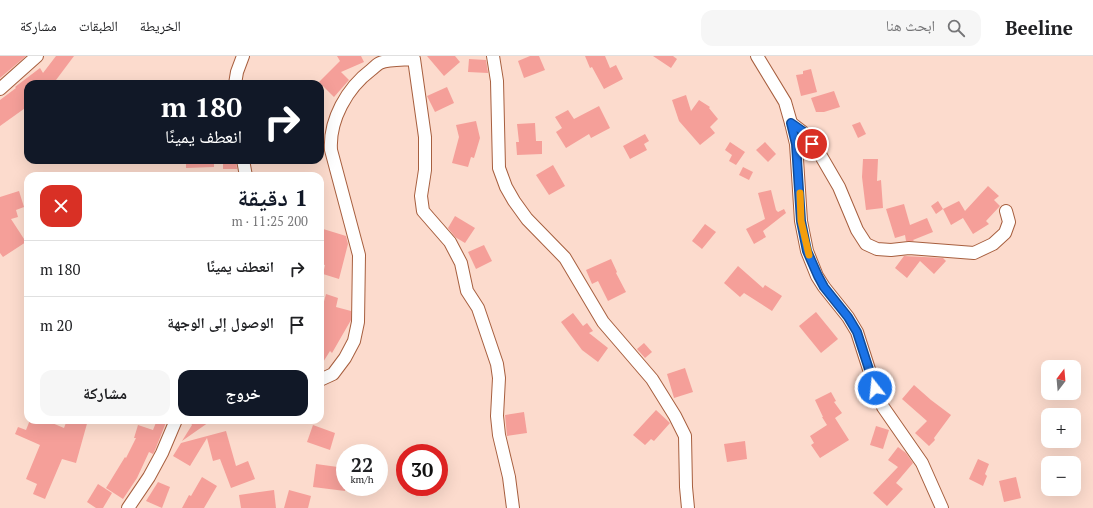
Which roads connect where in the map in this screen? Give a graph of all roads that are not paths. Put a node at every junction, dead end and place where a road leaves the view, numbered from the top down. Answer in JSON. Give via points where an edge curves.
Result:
{"nodes":[{"id":1,"x":37,"y":56,"type":"edge"},
{"id":2,"x":243,"y":56,"type":"edge"},
{"id":3,"x":493,"y":56,"type":"edge"},
{"id":4,"x":757,"y":56,"type":"edge"},
{"id":5,"x":414,"y":58,"type":"edge"},
{"id":6,"x":236,"y":80,"type":"edge"},
{"id":7,"x":0,"y":89,"type":"edge"},
{"id":8,"x":791,"y":123,"type":"junction"},
{"id":9,"x":1006,"y":211,"type":"dead end"},
{"id":10,"x":324,"y":378,"type":"edge"},
{"id":11,"x":174,"y":424,"type":"edge"},
{"id":12,"x":128,"y":508,"type":"edge"},
{"id":13,"x":513,"y":508,"type":"edge"},
{"id":14,"x":688,"y":508,"type":"edge"},
{"id":15,"x":942,"y":508,"type":"edge"}],
"edges":[{"from":1,"to":7,"type":"street"},
{"from":2,"to":6,"type":"street"},
{"from":3,"to":14,"type":"street","via":[[497,81],[499,168],[503,182],[527,219],[565,258],[603,322],[652,379],[675,416],[686,436]]},
{"from":4,"to":8,"type":"street","via":[[785,102]]},
{"from":5,"to":10,"type":"street","via":[[381,62],[360,79],[345,99],[330,136],[331,150],[359,255],[359,289],[358,322],[354,341],[333,374]]},
{"from":5,"to":13,"type":"street","via":[[425,137],[425,170],[421,196],[423,211],[450,242],[462,263],[467,290],[478,308],[497,364],[499,378],[496,416]]},
{"from":8,"to":9,"type":"street","via":[[804,132],[821,156],[866,244],[876,249],[937,249],[974,253],[993,244],[1005,233],[1009,222]]},
{"from":8,"to":15,"type":"street","via":[[796,144],[801,221],[807,251],[824,287],[857,332],[883,407],[922,463]]},
{"from":11,"to":12,"type":"street","via":[[149,477]]}]}
